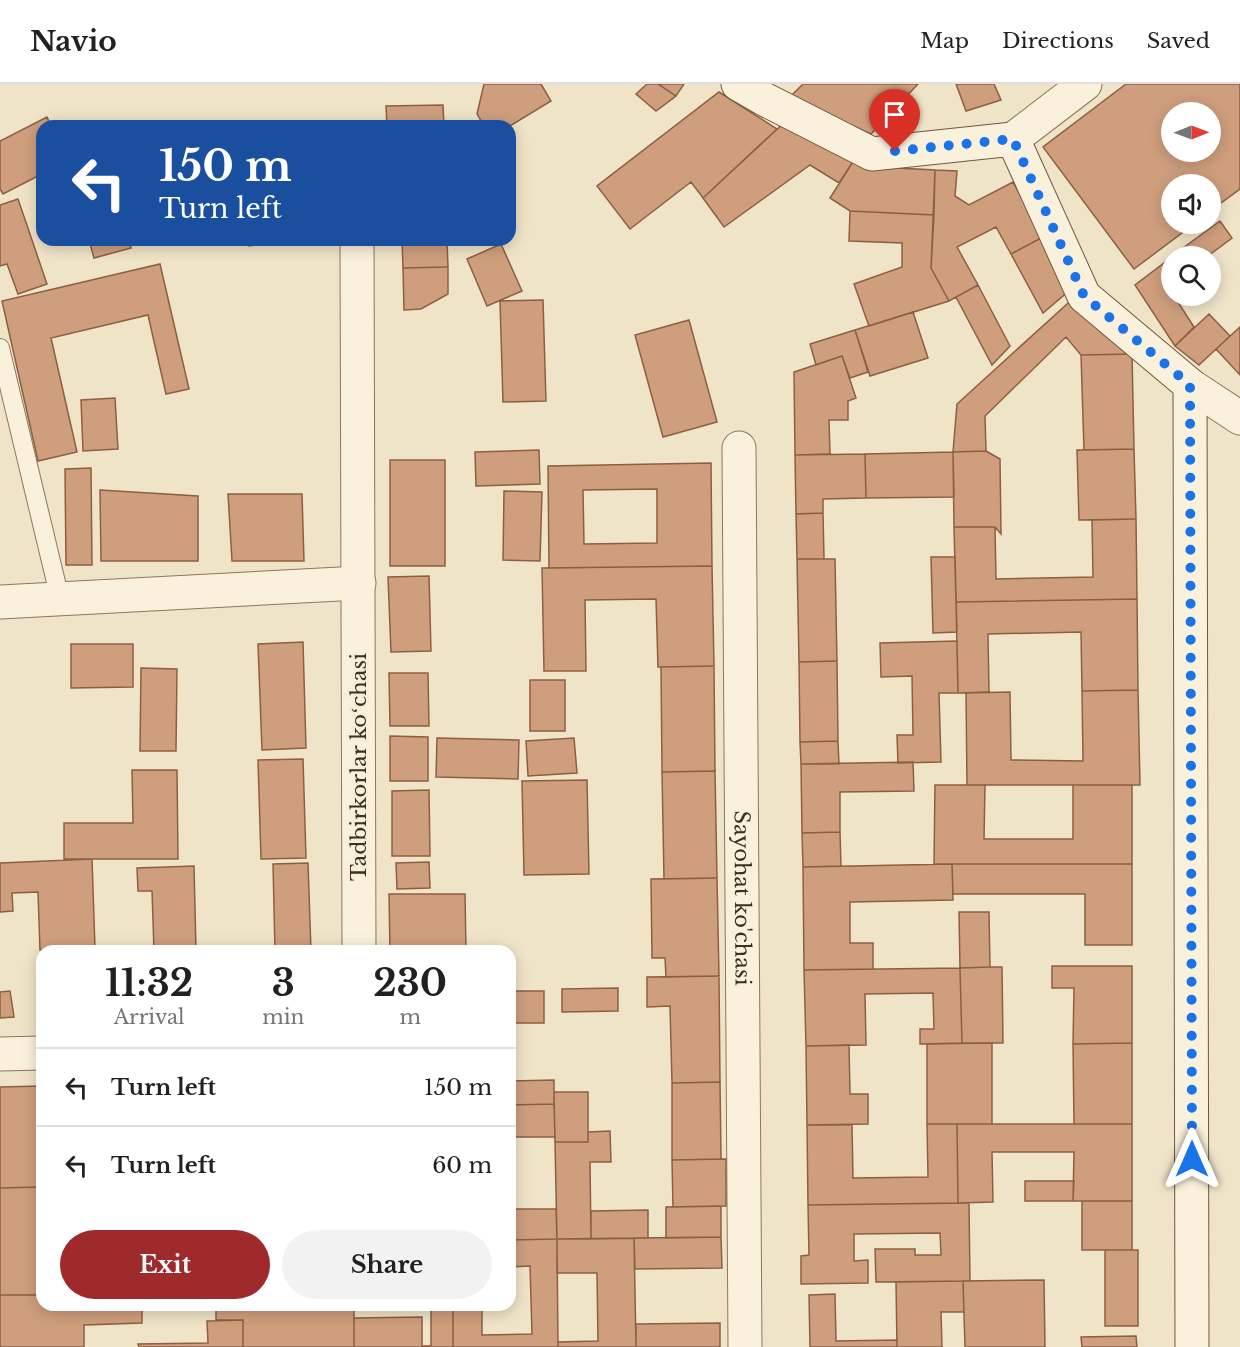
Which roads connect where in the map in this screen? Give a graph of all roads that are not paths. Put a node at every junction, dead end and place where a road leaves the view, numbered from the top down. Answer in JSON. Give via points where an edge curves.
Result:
{"nodes":[{"id":1,"x":738,"y":84,"type":"edge"},
{"id":2,"x":1085,"y":84,"type":"edge"},
{"id":3,"x":1013,"y":139,"type":"junction"},
{"id":4,"x":357,"y":246,"type":"edge"},
{"id":5,"x":0,"y":348,"type":"edge"},
{"id":6,"x":1190,"y":385,"type":"junction"},
{"id":7,"x":1240,"y":418,"type":"edge"},
{"id":8,"x":739,"y":448,"type":"dead end"},
{"id":9,"x":358,"y":583,"type":"junction"},
{"id":10,"x":60,"y":599,"type":"junction"},
{"id":11,"x":0,"y":602,"type":"edge"},
{"id":12,"x":359,"y":945,"type":"edge"},
{"id":13,"x":36,"y":1053,"type":"edge"},
{"id":14,"x":0,"y":1054,"type":"edge"},
{"id":15,"x":745,"y":1347,"type":"edge"},
{"id":16,"x":1192,"y":1347,"type":"edge"}],
"edges":[{"from":1,"to":3,"type":"street","via":[[872,154]]},
{"from":2,"to":3,"type":"street"},
{"from":3,"to":6,"type":"street","via":[[1084,296]]},
{"from":4,"to":9,"type":"street","name":"Tadbirkorlar koʻchasi"},
{"from":5,"to":10,"type":"lane"},
{"from":6,"to":7,"type":"street"},
{"from":6,"to":16,"type":"street"},
{"from":8,"to":15,"type":"street","name":"Sayohat ko'chasi"},
{"from":9,"to":10,"type":"street"},
{"from":9,"to":12,"type":"street","name":"Tadbirkorlar koʻchasi"},
{"from":10,"to":11,"type":"street"},
{"from":13,"to":14,"type":"street"}]}
